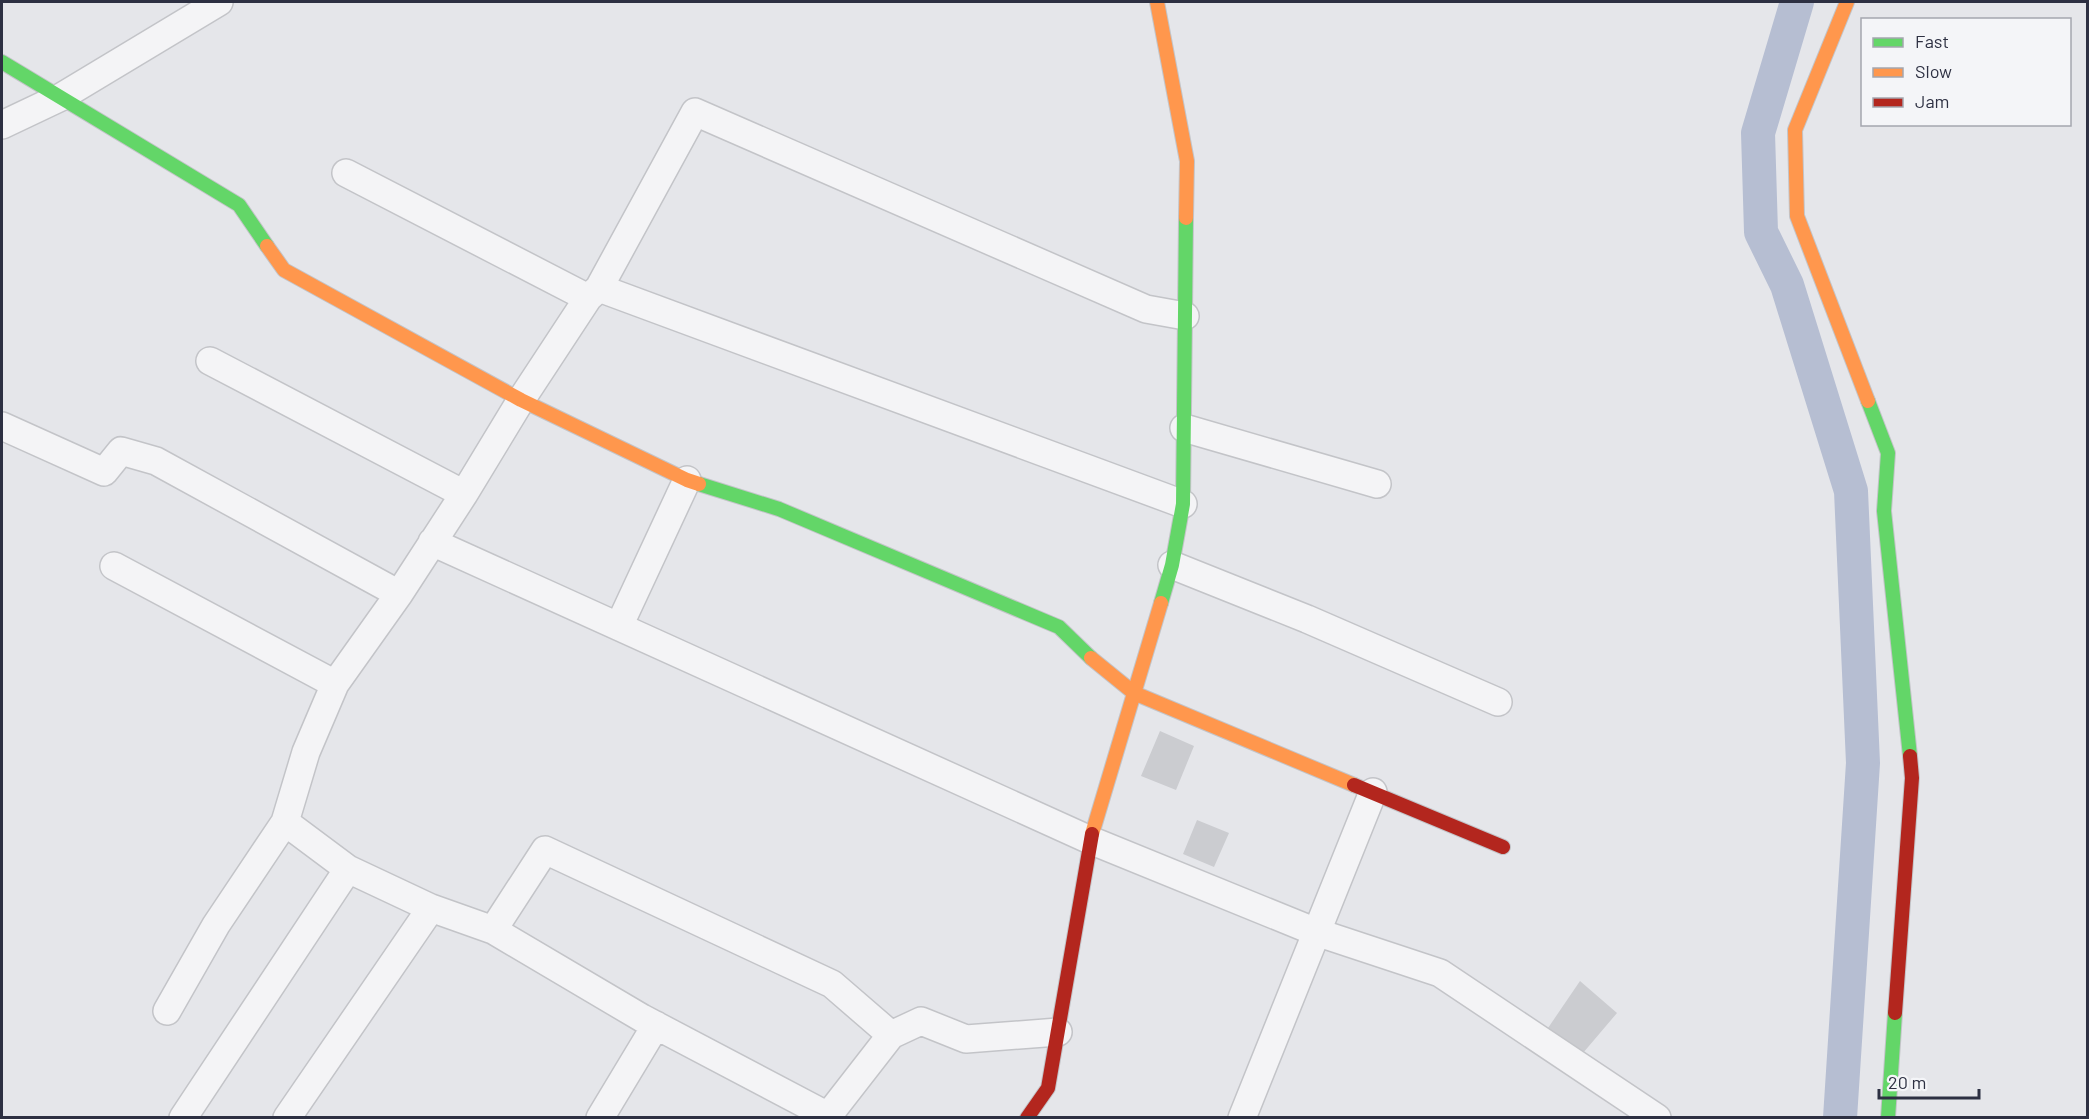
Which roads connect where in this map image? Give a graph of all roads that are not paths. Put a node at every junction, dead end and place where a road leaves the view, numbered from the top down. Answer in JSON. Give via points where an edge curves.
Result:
{"nodes":[{"id":1,"x":219,"y":2,"type":"edge"},
{"id":2,"x":1157,"y":2,"type":"edge"},
{"id":3,"x":1847,"y":2,"type":"edge"},
{"id":4,"x":2,"y":62,"type":"edge"},
{"id":5,"x":61,"y":97,"type":"junction"},
{"id":6,"x":2,"y":125,"type":"edge"},
{"id":7,"x":346,"y":173,"type":"dead end"},
{"id":8,"x":594,"y":293,"type":"junction"},
{"id":9,"x":1185,"y":316,"type":"junction"},
{"id":10,"x":210,"y":361,"type":"dead end"},
{"id":11,"x":521,"y":400,"type":"junction"},
{"id":12,"x":2,"y":426,"type":"edge"},
{"id":13,"x":1184,"y":428,"type":"junction"},
{"id":14,"x":687,"y":480,"type":"junction"},
{"id":15,"x":1377,"y":484,"type":"dead end"},
{"id":16,"x":464,"y":494,"type":"junction"},
{"id":17,"x":1183,"y":504,"type":"junction"},
{"id":18,"x":432,"y":542,"type":"junction"},
{"id":19,"x":1172,"y":565,"type":"junction"},
{"id":20,"x":114,"y":566,"type":"dead end"},
{"id":21,"x":399,"y":594,"type":"junction"},
{"id":22,"x":619,"y":626,"type":"junction"},
{"id":23,"x":335,"y":684,"type":"junction"},
{"id":24,"x":1134,"y":693,"type":"junction"},
{"id":25,"x":1498,"y":702,"type":"dead end"},
{"id":26,"x":1373,"y":792,"type":"junction"},
{"id":27,"x":285,"y":822,"type":"junction"},
{"id":28,"x":1090,"y":840,"type":"junction"},
{"id":29,"x":1503,"y":847,"type":"dead end"},
{"id":30,"x":348,"y":869,"type":"junction"},
{"id":31,"x":431,"y":908,"type":"junction"},
{"id":32,"x":493,"y":930,"type":"junction"},
{"id":33,"x":1317,"y":932,"type":"junction"},
{"id":34,"x":167,"y":1011,"type":"dead end"},
{"id":35,"x":656,"y":1025,"type":"junction"},
{"id":36,"x":1058,"y":1032,"type":"junction"},
{"id":37,"x":891,"y":1035,"type":"junction"},
{"id":38,"x":183,"y":1118,"type":"edge"},
{"id":39,"x":287,"y":1118,"type":"edge"},
{"id":40,"x":600,"y":1118,"type":"edge"},
{"id":41,"x":1027,"y":1118,"type":"edge"},
{"id":42,"x":1242,"y":1118,"type":"edge"},
{"id":43,"x":1657,"y":1118,"type":"edge"},
{"id":44,"x":1888,"y":1118,"type":"edge"}],
"edges":[{"from":1,"to":5,"type":"street"},
{"from":2,"to":9,"type":"street","via":[[1187,161]]},
{"from":3,"to":44,"type":"street","via":[[1795,130],[1797,216],[1888,453],[1884,511],[1912,778]]},
{"from":4,"to":5,"type":"street"},
{"from":5,"to":6,"type":"street"},
{"from":5,"to":11,"type":"street","via":[[239,205],[284,270]]},
{"from":7,"to":8,"type":"street"},
{"from":8,"to":9,"type":"street","via":[[695,112],[1146,309]]},
{"from":8,"to":11,"type":"street"},
{"from":8,"to":17,"type":"street"},
{"from":9,"to":13,"type":"street"},
{"from":10,"to":16,"type":"street"},
{"from":11,"to":14,"type":"street"},
{"from":11,"to":16,"type":"street"},
{"from":12,"to":21,"type":"street","via":[[104,472],[121,452],[156,461]]},
{"from":13,"to":15,"type":"street"},
{"from":13,"to":17,"type":"street"},
{"from":14,"to":22,"type":"street"},
{"from":14,"to":24,"type":"street","via":[[779,509],[1059,627]]},
{"from":16,"to":18,"type":"street"},
{"from":17,"to":19,"type":"street"},
{"from":18,"to":21,"type":"street"},
{"from":18,"to":22,"type":"street"},
{"from":19,"to":24,"type":"street"},
{"from":19,"to":25,"type":"street"},
{"from":20,"to":23,"type":"street"},
{"from":21,"to":23,"type":"street"},
{"from":22,"to":28,"type":"street"},
{"from":23,"to":27,"type":"street","via":[[306,752]]},
{"from":24,"to":26,"type":"street"},
{"from":24,"to":28,"type":"street"},
{"from":26,"to":29,"type":"street"},
{"from":26,"to":33,"type":"street"},
{"from":27,"to":30,"type":"street"},
{"from":27,"to":34,"type":"street","via":[[216,925]]},
{"from":28,"to":33,"type":"street"},
{"from":28,"to":36,"type":"street"},
{"from":30,"to":31,"type":"street"},
{"from":30,"to":38,"type":"street"},
{"from":31,"to":32,"type":"street"},
{"from":31,"to":39,"type":"street"},
{"from":32,"to":35,"type":"street"},
{"from":32,"to":37,"type":"street","via":[[545,850],[832,984]]},
{"from":33,"to":42,"type":"street"},
{"from":33,"to":43,"type":"street","via":[[1440,973]]},
{"from":35,"to":37,"type":"street","via":[[828,1116]]},
{"from":35,"to":40,"type":"street"},
{"from":36,"to":37,"type":"street","via":[[966,1039],[921,1021]]},
{"from":36,"to":41,"type":"street","via":[[1048,1088]]}]}
